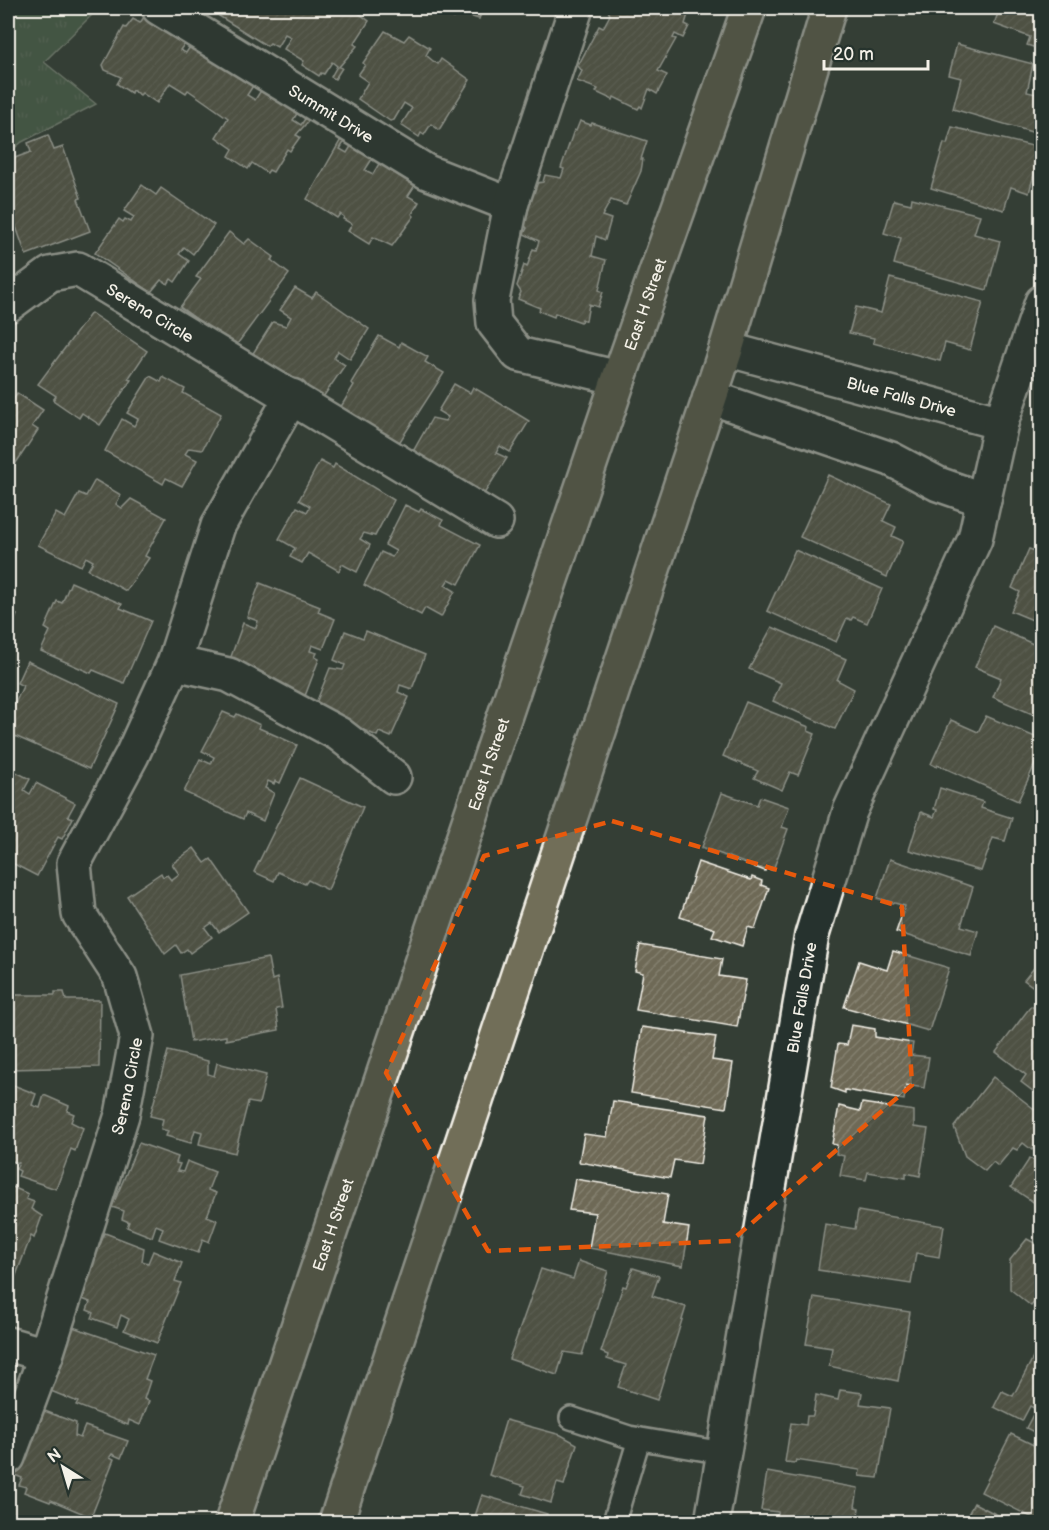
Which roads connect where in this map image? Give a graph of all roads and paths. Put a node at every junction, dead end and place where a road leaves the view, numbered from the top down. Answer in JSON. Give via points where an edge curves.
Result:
{"nodes":[{"id":1,"x":159,"y":8,"type":"edge"},
{"id":2,"x":576,"y":8,"type":"edge"},
{"id":3,"x":749,"y":8,"type":"edge"},
{"id":4,"x":829,"y":8,"type":"edge"},
{"id":5,"x":511,"y":205,"type":"junction"},
{"id":6,"x":1041,"y":302,"type":"edge"},
{"id":7,"x":8,"y":305,"type":"edge"},
{"id":8,"x":726,"y":349,"type":"junction"},
{"id":9,"x":619,"y":378,"type":"junction"},
{"id":10,"x":292,"y":396,"type":"junction"},
{"id":11,"x":710,"y":397,"type":"junction"},
{"id":12,"x":1001,"y":423,"type":"junction"},
{"id":13,"x":984,"y":500,"type":"junction"},
{"id":14,"x":496,"y":520,"type":"dead end"},
{"id":15,"x":174,"y":663,"type":"junction"},
{"id":16,"x":394,"y":777,"type":"dead end"},
{"id":17,"x":8,"y":1344,"type":"edge"},
{"id":18,"x":46,"y":1355,"type":"junction"},
{"id":19,"x":571,"y":1418,"type":"dead end"},
{"id":20,"x":639,"y":1439,"type":"junction"},
{"id":21,"x":724,"y":1453,"type":"junction"},
{"id":22,"x":8,"y":1457,"type":"edge"},
{"id":23,"x":232,"y":1522,"type":"edge"},
{"id":24,"x":336,"y":1522,"type":"edge"},
{"id":25,"x":614,"y":1522,"type":"edge"},
{"id":26,"x":712,"y":1522,"type":"edge"}],
"edges":[{"from":1,"to":5,"type":"street","name":"Summit Drive","via":[[427,172]]},
{"from":2,"to":5,"type":"street"},
{"from":3,"to":9,"type":"main road","name":"East H Street"},
{"from":4,"to":8,"type":"main road"},
{"from":5,"to":9,"type":"street","via":[[492,300],[494,322],[518,354]]},
{"from":6,"to":12,"type":"street"},
{"from":7,"to":10,"type":"street","name":"Serena Circle","via":[[50,274],[78,269]]},
{"from":8,"to":11,"type":"main road"},
{"from":8,"to":12,"type":"street","name":"Blue Falls Drive"},
{"from":9,"to":23,"type":"main road","name":"East H Street"},
{"from":10,"to":14,"type":"street","name":"Serena Circle"},
{"from":10,"to":15,"type":"street","name":"Serena Circle","via":[[218,526]]},
{"from":11,"to":13,"type":"street","via":[[860,447],[938,484]]},
{"from":11,"to":24,"type":"main road"},
{"from":12,"to":13,"type":"street","name":"Blue Falls Drive"},
{"from":13,"to":21,"type":"street","name":"Blue Falls Drive","via":[[975,539],[850,811],[812,935]]},
{"from":15,"to":16,"type":"street","via":[[230,675],[339,734]]},
{"from":15,"to":18,"type":"street","name":"Serena Circle","via":[[132,755],[74,863],[79,914],[120,977],[137,1036],[122,1115]]},
{"from":17,"to":18,"type":"street"},
{"from":18,"to":22,"type":"street","name":"Serena Circle"},
{"from":19,"to":20,"type":"lane"},
{"from":20,"to":21,"type":"lane"},
{"from":20,"to":25,"type":"lane"},
{"from":21,"to":26,"type":"street","name":"Blue Falls Drive"}]}
